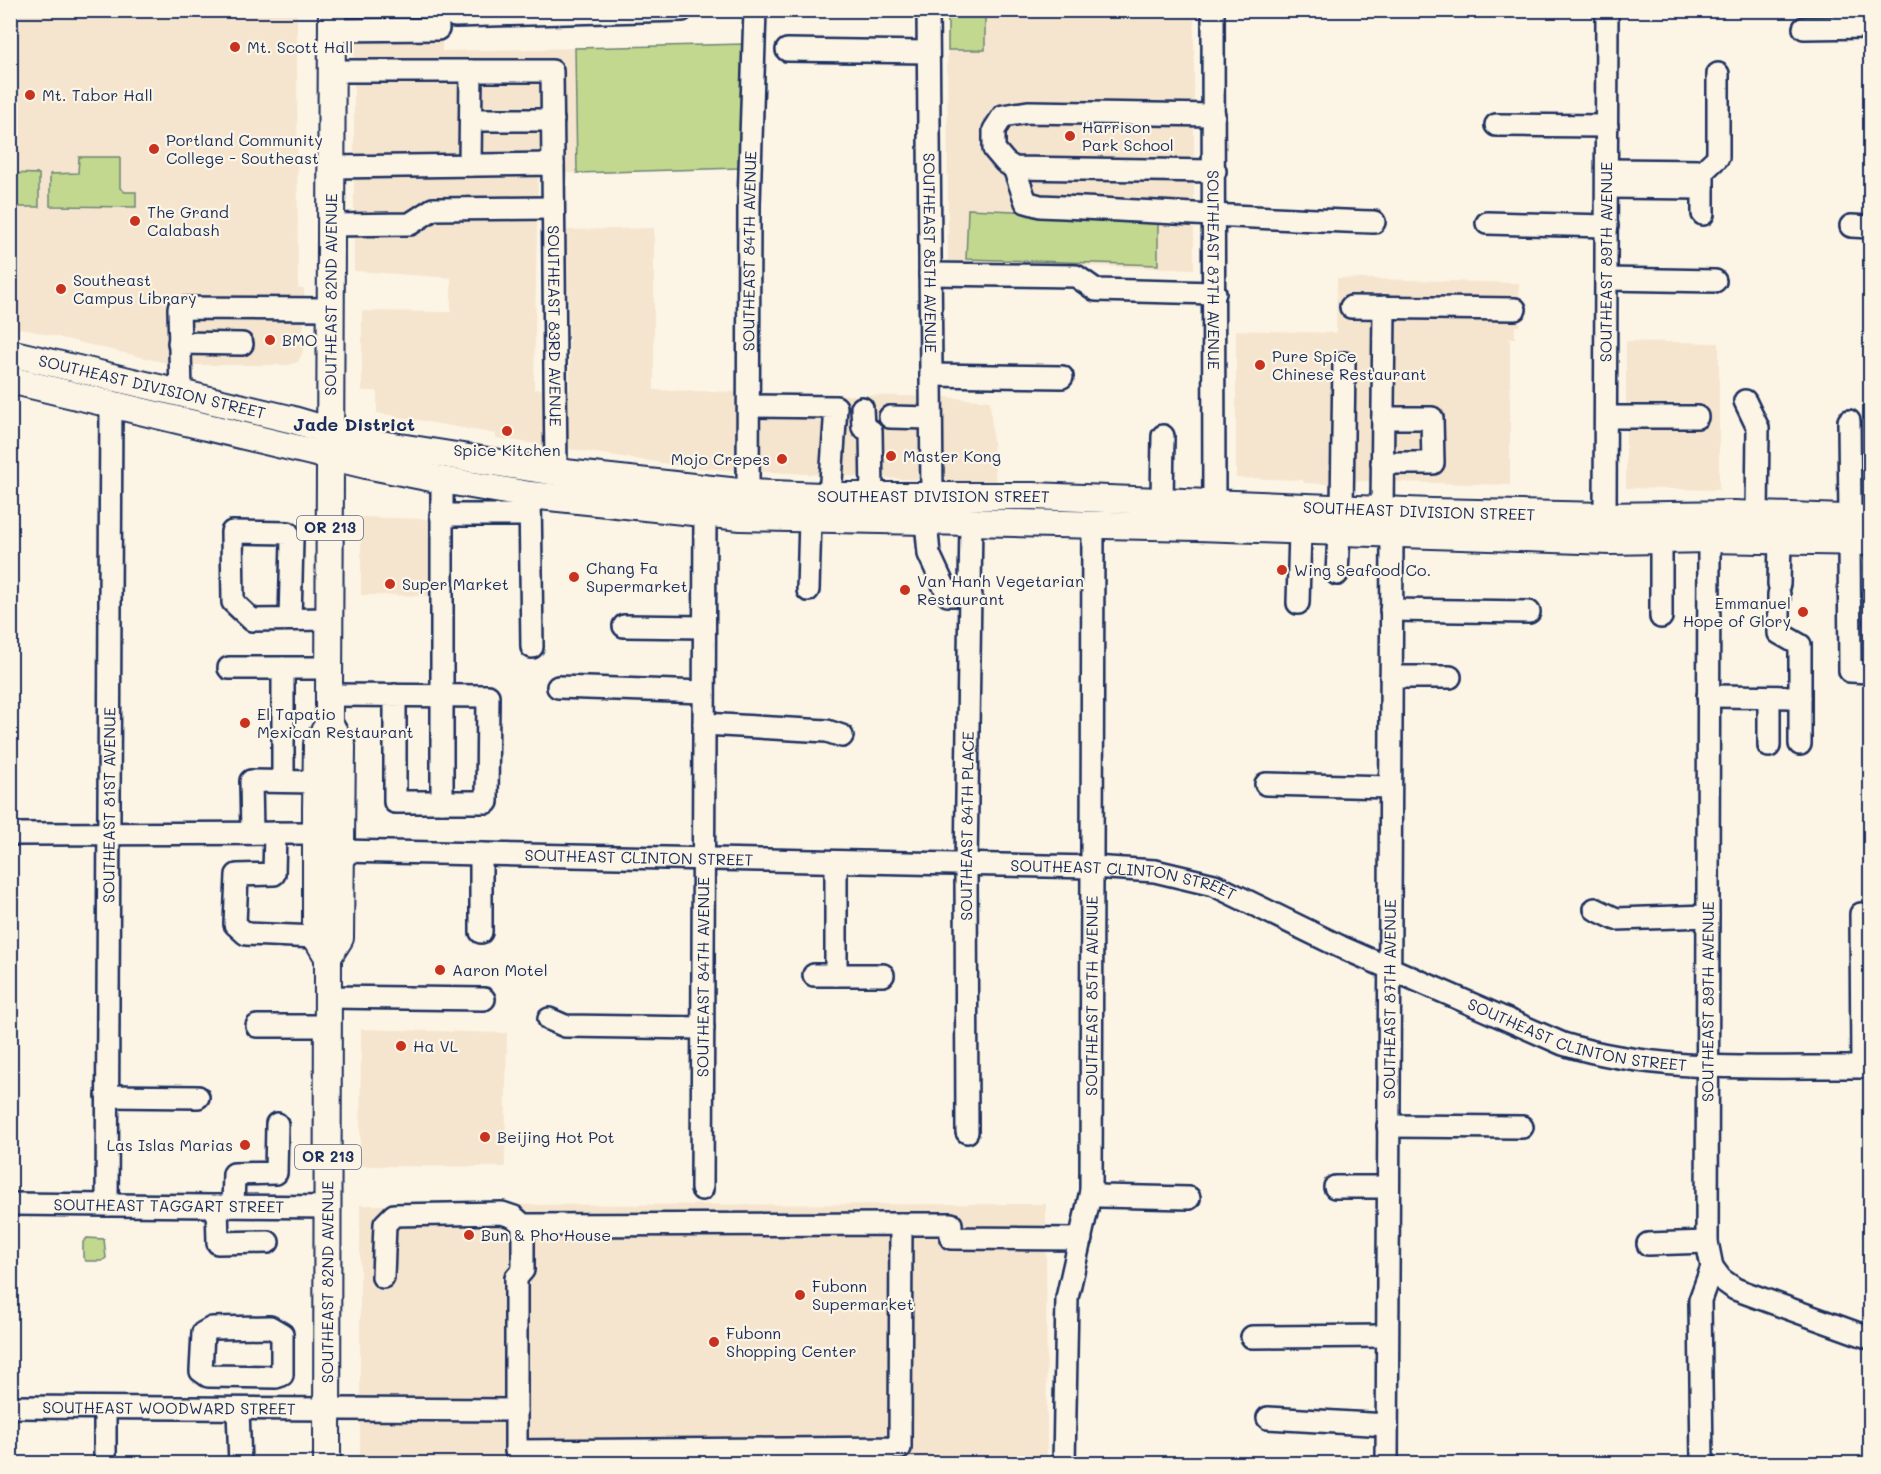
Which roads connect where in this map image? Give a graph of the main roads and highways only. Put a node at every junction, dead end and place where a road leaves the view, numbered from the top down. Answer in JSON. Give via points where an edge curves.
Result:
{"nodes":[{"id":1,"x":332,"y":20,"type":"edge"},
{"id":2,"x":10,"y":353,"type":"edge"},
{"id":3,"x":10,"y":380,"type":"edge"},
{"id":4,"x":330,"y":444,"type":"junction"},
{"id":5,"x":748,"y":493,"type":"junction"},
{"id":6,"x":1033,"y":496,"type":"junction"},
{"id":7,"x":929,"y":508,"type":"junction"},
{"id":8,"x":705,"y":513,"type":"junction"},
{"id":9,"x":1746,"y":514,"type":"junction"},
{"id":10,"x":1605,"y":516,"type":"junction"},
{"id":11,"x":1340,"y":520,"type":"junction"},
{"id":12,"x":971,"y":521,"type":"junction"},
{"id":13,"x":1860,"y":530,"type":"edge"},
{"id":14,"x":1483,"y":538,"type":"junction"},
{"id":15,"x":1709,"y":539,"type":"junction"},
{"id":16,"x":329,"y":723,"type":"junction"},
{"id":17,"x":322,"y":947,"type":"junction"},
{"id":18,"x":327,"y":1464,"type":"edge"}],
"edges":[{"from":1,"to":4,"type":"main road","name":"SOUTHEAST 82ND AVENUE","number":"OR 213"},
{"from":2,"to":4,"type":"main road","name":"SOUTHEAST DIVISION STREET","via":[[181,392]]},
{"from":3,"to":4,"type":"main road","name":"SOUTHEAST DIVISION STREET"},
{"from":4,"to":5,"type":"main road","name":"SOUTHEAST DIVISION STREET","via":[[368,442],[556,472]]},
{"from":4,"to":8,"type":"main road","name":"SOUTHEAST DIVISION STREET","via":[[442,480],[491,488],[530,505]]},
{"from":4,"to":16,"type":"main road","name":"SOUTHEAST 82ND AVENUE","number":"OR 213"},
{"from":5,"to":7,"type":"main road","name":"SOUTHEAST DIVISION STREET","via":[[872,496]]},
{"from":5,"to":8,"type":"main road","via":[[741,503]]},
{"from":6,"to":7,"type":"main road","name":"SOUTHEAST DIVISION STREET"},
{"from":6,"to":11,"type":"main road","name":"SOUTHEAST DIVISION STREET","via":[[1214,502]]},
{"from":6,"to":12,"type":"main road","via":[[1020,508],[975,509]]},
{"from":7,"to":8,"type":"main road","name":"SOUTHEAST DIVISION STREET","via":[[810,519]]},
{"from":7,"to":12,"type":"main road","name":"SOUTHEAST DIVISION STREET"},
{"from":9,"to":10,"type":"main road","name":"SOUTHEAST DIVISION STREET"},
{"from":9,"to":13,"type":"main road","name":"SOUTHEAST DIVISION STREET"},
{"from":9,"to":15,"type":"main road","via":[[1713,532]]},
{"from":10,"to":11,"type":"main road","name":"SOUTHEAST DIVISION STREET","via":[[1382,510]]},
{"from":10,"to":14,"type":"main road","via":[[1599,529],[1512,527]]},
{"from":11,"to":12,"type":"main road","name":"SOUTHEAST DIVISION STREET","via":[[1300,531]]},
{"from":11,"to":14,"type":"main road","name":"SOUTHEAST DIVISION STREET","via":[[1392,535]]},
{"from":13,"to":15,"type":"main road","name":"SOUTHEAST DIVISION STREET","via":[[1780,540]]},
{"from":14,"to":15,"type":"main road","name":"SOUTHEAST DIVISION STREET"},
{"from":16,"to":17,"type":"main road","name":"SOUTHEAST 82ND AVENUE","number":"OR 213","via":[[317,744],[316,833]]},
{"from":16,"to":17,"type":"main road","name":"SOUTHEAST 82ND AVENUE","number":"OR 213","via":[[342,746],[340,938]]},
{"from":17,"to":18,"type":"main road","name":"SOUTHEAST 82ND AVENUE","number":"OR 213","via":[[328,998]]}]}
